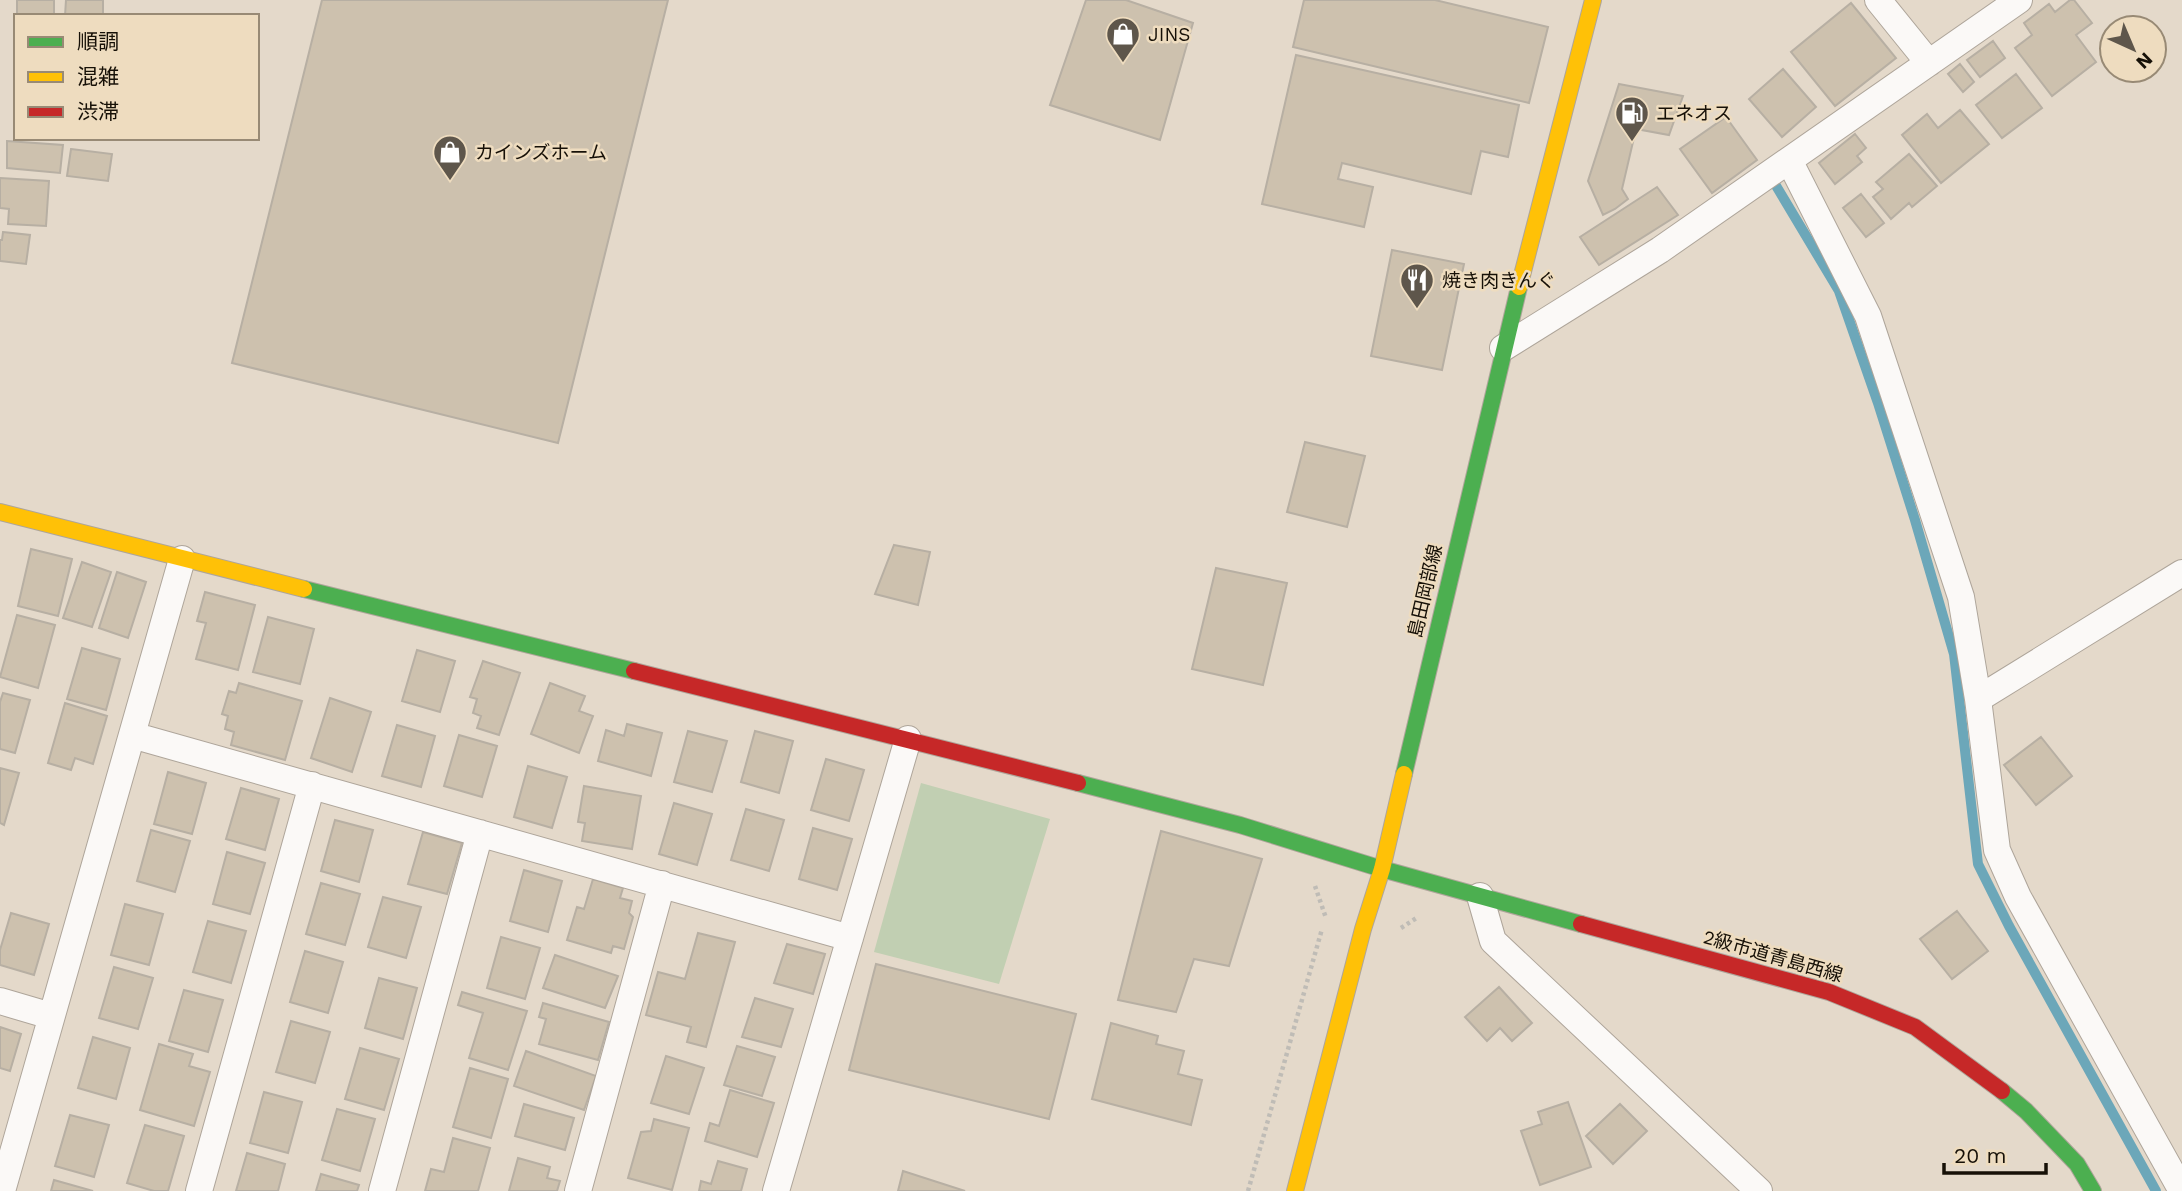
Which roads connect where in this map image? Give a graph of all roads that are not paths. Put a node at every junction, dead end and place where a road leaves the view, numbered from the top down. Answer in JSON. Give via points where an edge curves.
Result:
{"nodes":[{"id":1,"x":1593,"y":0,"type":"edge"},
{"id":2,"x":1878,"y":0,"type":"edge"},
{"id":3,"x":2019,"y":0,"type":"edge"},
{"id":4,"x":1929,"y":63,"type":"junction"},
{"id":5,"x":1789,"y":160,"type":"junction"},
{"id":6,"x":1503,"y":348,"type":"junction"},
{"id":7,"x":1,"y":517,"type":"edge"},
{"id":8,"x":182,"y":559,"type":"junction"},
{"id":9,"x":2182,"y":573,"type":"edge"},
{"id":10,"x":1978,"y":699,"type":"junction"},
{"id":11,"x":132,"y":735,"type":"junction"},
{"id":12,"x":908,"y":739,"type":"junction"},
{"id":13,"x":312,"y":785,"type":"junction"},
{"id":14,"x":480,"y":833,"type":"junction"},
{"id":15,"x":1382,"y":869,"type":"junction"},
{"id":16,"x":662,"y":884,"type":"junction"},
{"id":17,"x":1480,"y":896,"type":"junction"},
{"id":18,"x":850,"y":938,"type":"junction"},
{"id":19,"x":0,"y":1001,"type":"edge"},
{"id":20,"x":51,"y":1016,"type":"junction"},
{"id":21,"x":2,"y":1191,"type":"edge"},
{"id":22,"x":199,"y":1191,"type":"edge"},
{"id":23,"x":382,"y":1191,"type":"edge"},
{"id":24,"x":578,"y":1191,"type":"edge"},
{"id":25,"x":776,"y":1191,"type":"edge"},
{"id":26,"x":1295,"y":1191,"type":"edge"},
{"id":27,"x":1759,"y":1191,"type":"edge"},
{"id":28,"x":2093,"y":1191,"type":"edge"},
{"id":29,"x":2182,"y":1191,"type":"edge"}],
"edges":[{"from":1,"to":6,"type":"street","name":"島田岡部線"},
{"from":2,"to":4,"type":"street"},
{"from":3,"to":4,"type":"street"},
{"from":4,"to":5,"type":"street"},
{"from":5,"to":6,"type":"street","via":[[1660,250]]},
{"from":5,"to":10,"type":"street","via":[[1868,316],[1961,597]]},
{"from":6,"to":15,"type":"street","name":"島田岡部線"},
{"from":7,"to":8,"type":"street","name":"2級市道青島西線"},
{"from":8,"to":11,"type":"street"},
{"from":8,"to":12,"type":"street","name":"2級市道青島西線"},
{"from":9,"to":10,"type":"street"},
{"from":10,"to":29,"type":"street","via":[[1997,850],[2018,897]]},
{"from":11,"to":13,"type":"street"},
{"from":11,"to":20,"type":"street"},
{"from":12,"to":15,"type":"street","name":"2級市道青島西線","via":[[1240,825]]},
{"from":12,"to":18,"type":"street"},
{"from":13,"to":14,"type":"street"},
{"from":13,"to":22,"type":"street"},
{"from":14,"to":16,"type":"street"},
{"from":14,"to":23,"type":"street"},
{"from":15,"to":17,"type":"street","name":"2級市道青島西線"},
{"from":15,"to":26,"type":"street","name":"島田岡部線"},
{"from":16,"to":18,"type":"street"},
{"from":16,"to":24,"type":"street"},
{"from":17,"to":27,"type":"street","via":[[1493,940]]},
{"from":17,"to":28,"type":"street","name":"2級市道青島西線","via":[[1829,992],[1916,1027],[2026,1111],[2077,1164]]},
{"from":18,"to":25,"type":"street"},
{"from":19,"to":20,"type":"street"},
{"from":20,"to":21,"type":"street"}]}
